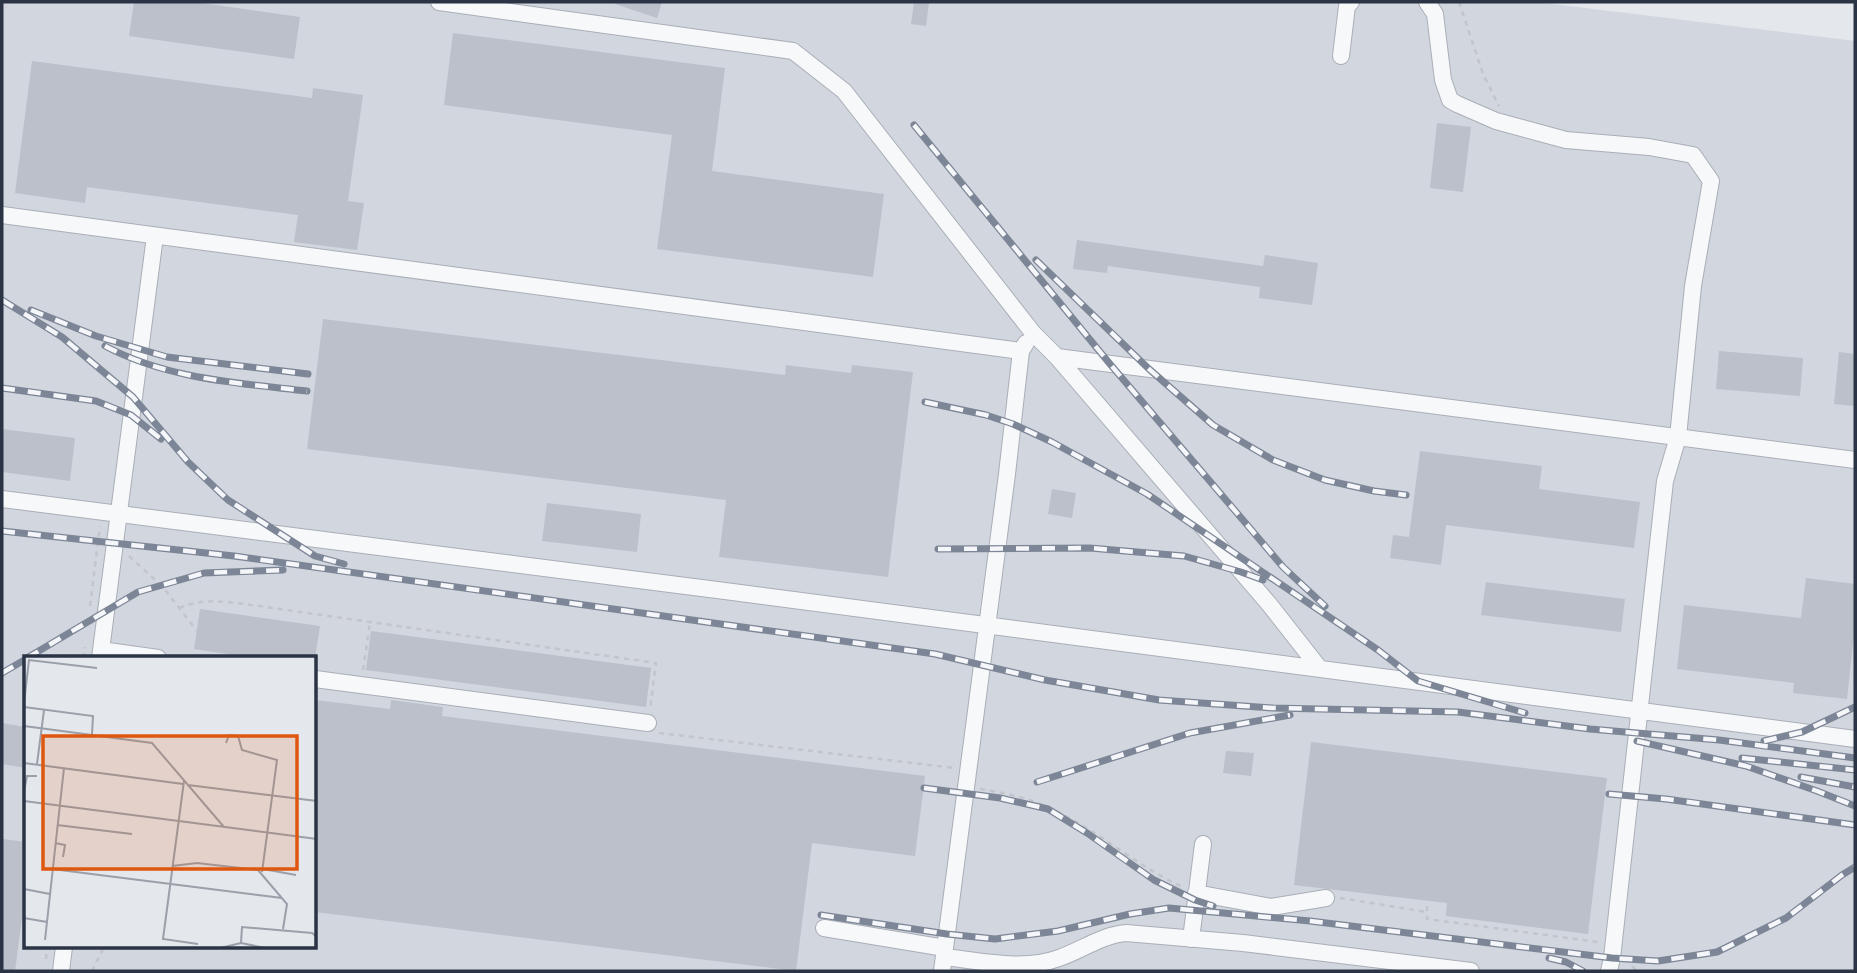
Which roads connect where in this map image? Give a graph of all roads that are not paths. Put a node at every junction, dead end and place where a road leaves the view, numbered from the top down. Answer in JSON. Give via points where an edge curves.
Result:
{"nodes":[{"id":1,"x":439,"y":2,"type":"edge"},
{"id":2,"x":1351,"y":2,"type":"edge"},
{"id":3,"x":1427,"y":2,"type":"edge"},
{"id":4,"x":1341,"y":56,"type":"dead end"},
{"id":5,"x":2,"y":215,"type":"edge"},
{"id":6,"x":155,"y":236,"type":"junction"},
{"id":7,"x":1033,"y":333,"type":"junction"},
{"id":8,"x":1021,"y":351,"type":"junction"},
{"id":9,"x":1057,"y":357,"type":"junction"},
{"id":10,"x":1678,"y":437,"type":"junction"},
{"id":11,"x":1855,"y":460,"type":"edge"},
{"id":12,"x":2,"y":499,"type":"edge"},
{"id":13,"x":110,"y":513,"type":"junction"},
{"id":14,"x":987,"y":625,"type":"junction"},
{"id":15,"x":95,"y":652,"type":"edge"},
{"id":16,"x":137,"y":656,"type":"edge"},
{"id":17,"x":1320,"y":668,"type":"junction"},
{"id":18,"x":317,"y":679,"type":"edge"},
{"id":19,"x":1641,"y":710,"type":"junction"},
{"id":20,"x":648,"y":723,"type":"road end"},
{"id":21,"x":1855,"y":738,"type":"edge"},
{"id":22,"x":1203,"y":844,"type":"dead end"},
{"id":23,"x":1196,"y":893,"type":"junction"},
{"id":24,"x":1326,"y":898,"type":"road end"},
{"id":25,"x":824,"y":928,"type":"dead end"},
{"id":26,"x":1191,"y":939,"type":"junction"},
{"id":27,"x":64,"y":948,"type":"edge"},
{"id":28,"x":944,"y":959,"type":"edge"},
{"id":29,"x":61,"y":971,"type":"edge"},
{"id":30,"x":1471,"y":971,"type":"edge"},
{"id":31,"x":1609,"y":971,"type":"edge"}],
"edges":[{"from":1,"to":7,"type":"lane","via":[[793,51],[844,91]]},
{"from":2,"to":4,"type":"lane"},
{"from":3,"to":10,"type":"lane","via":[[1435,14],[1450,100],[1566,140],[1693,155],[1712,181],[1693,286]]},
{"from":5,"to":6,"type":"lane"},
{"from":6,"to":8,"type":"lane"},
{"from":6,"to":13,"type":"lane"},
{"from":7,"to":8,"type":"lane"},
{"from":7,"to":9,"type":"lane"},
{"from":8,"to":14,"type":"lane"},
{"from":9,"to":10,"type":"lane"},
{"from":9,"to":17,"type":"lane"},
{"from":10,"to":11,"type":"lane"},
{"from":10,"to":19,"type":"lane","via":[[1665,481]]},
{"from":12,"to":13,"type":"lane"},
{"from":13,"to":14,"type":"lane"},
{"from":13,"to":15,"type":"lane","via":[[114,543]]},
{"from":14,"to":17,"type":"lane"},
{"from":14,"to":28,"type":"lane"},
{"from":15,"to":16,"type":"lane"},
{"from":17,"to":19,"type":"lane"},
{"from":18,"to":20,"type":"lane"},
{"from":19,"to":21,"type":"lane"},
{"from":19,"to":31,"type":"lane"},
{"from":22,"to":23,"type":"lane"},
{"from":23,"to":24,"type":"lane","via":[[1271,907]]},
{"from":23,"to":26,"type":"lane"},
{"from":25,"to":28,"type":"lane"},
{"from":26,"to":28,"type":"lane","via":[[1112,934],[1040,964]]},
{"from":26,"to":30,"type":"lane"},
{"from":27,"to":29,"type":"lane"}]}
